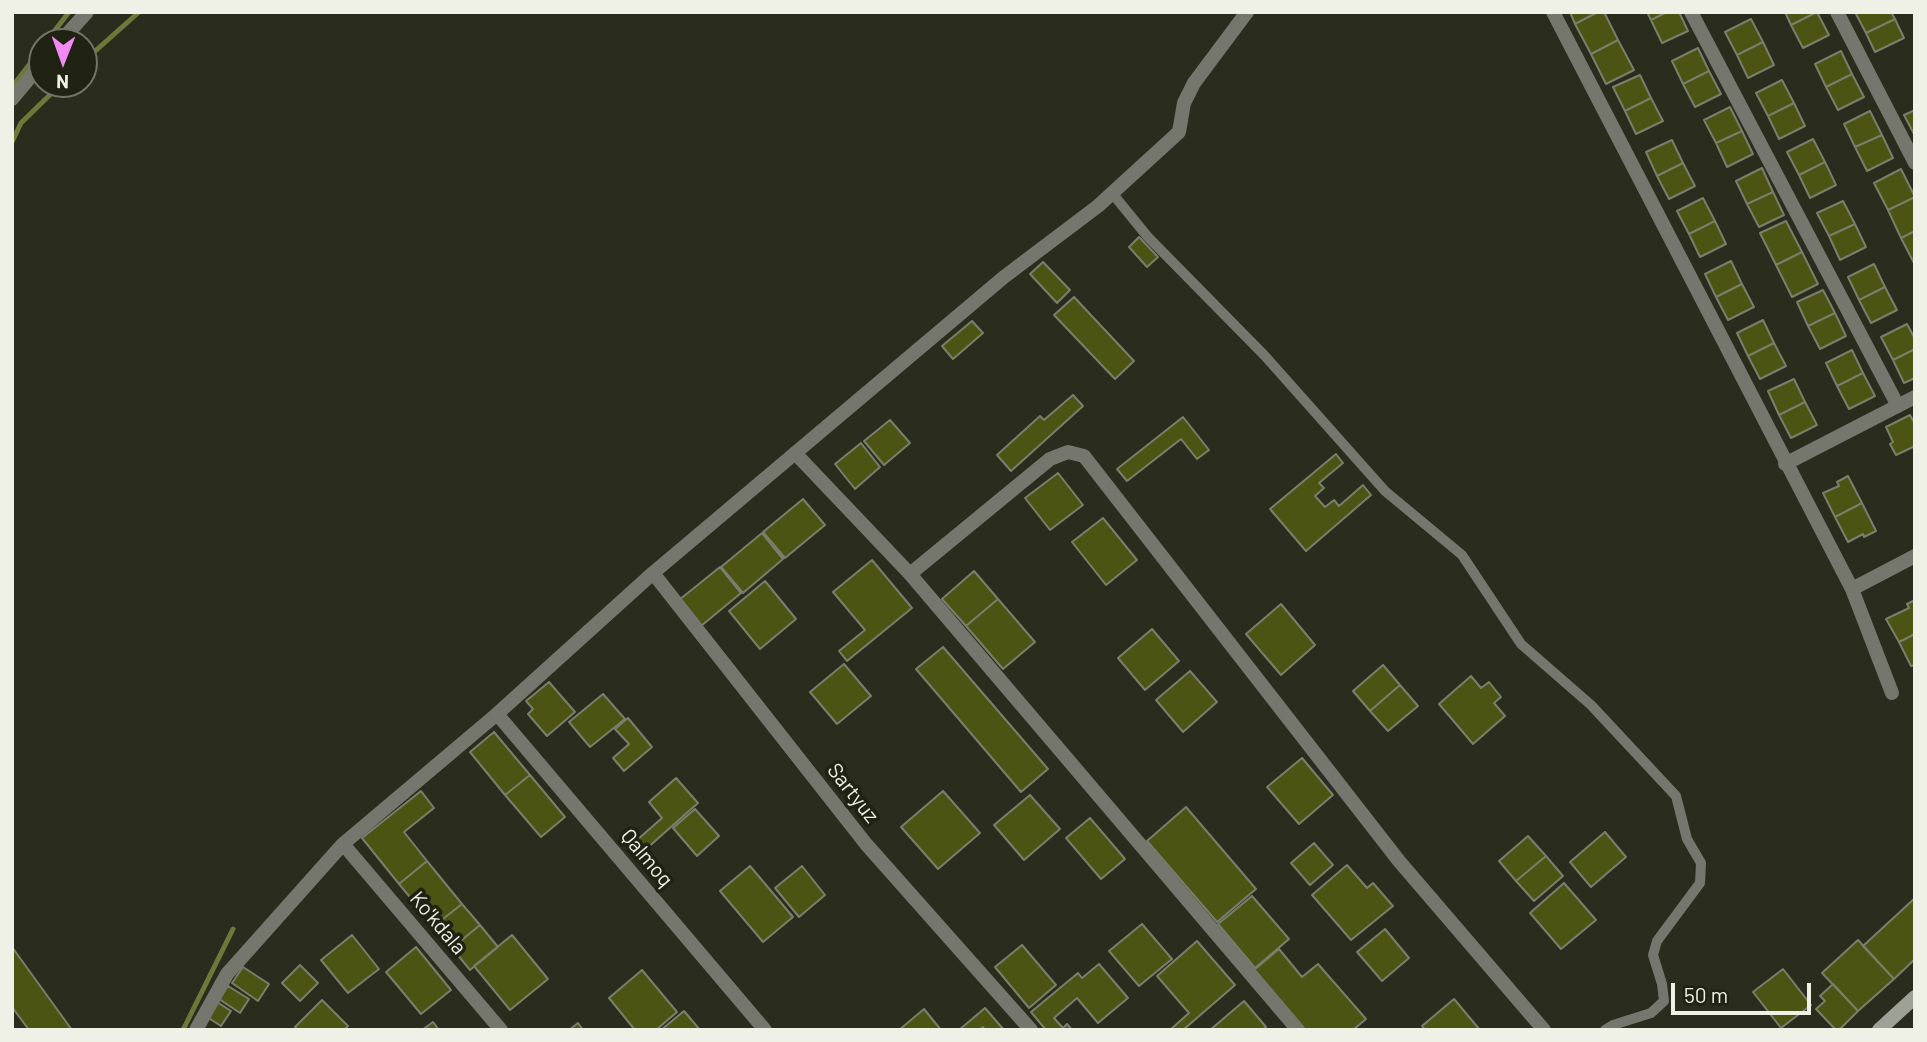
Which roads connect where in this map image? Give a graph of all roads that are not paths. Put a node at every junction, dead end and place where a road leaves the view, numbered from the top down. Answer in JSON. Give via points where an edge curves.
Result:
{"nodes":[{"id":1,"x":87,"y":12,"type":"edge"},
{"id":2,"x":1247,"y":12,"type":"edge"},
{"id":3,"x":1553,"y":12,"type":"edge"},
{"id":4,"x":1691,"y":12,"type":"edge"},
{"id":5,"x":1837,"y":12,"type":"edge"},
{"id":6,"x":73,"y":28,"type":"edge"},
{"id":7,"x":28,"y":80,"type":"edge"},
{"id":8,"x":12,"y":99,"type":"edge"},
{"id":9,"x":1915,"y":163,"type":"edge"},
{"id":10,"x":1112,"y":193,"type":"junction"},
{"id":11,"x":1915,"y":397,"type":"edge"},
{"id":12,"x":1898,"y":406,"type":"junction"},
{"id":13,"x":795,"y":453,"type":"junction"},
{"id":14,"x":1785,"y":464,"type":"junction"},
{"id":15,"x":1915,"y":556,"type":"edge"},
{"id":16,"x":653,"y":573,"type":"junction"},
{"id":17,"x":910,"y":574,"type":"junction"},
{"id":18,"x":1852,"y":589,"type":"junction"},
{"id":19,"x":1892,"y":693,"type":"dead end"},
{"id":20,"x":497,"y":714,"type":"junction"},
{"id":21,"x":344,"y":844,"type":"junction"},
{"id":22,"x":1915,"y":997,"type":"edge"},
{"id":23,"x":196,"y":1030,"type":"edge"},
{"id":24,"x":501,"y":1030,"type":"edge"},
{"id":25,"x":765,"y":1030,"type":"edge"},
{"id":26,"x":1031,"y":1030,"type":"edge"},
{"id":27,"x":1298,"y":1030,"type":"edge"},
{"id":28,"x":1545,"y":1030,"type":"edge"},
{"id":29,"x":1605,"y":1030,"type":"edge"},
{"id":30,"x":1880,"y":1030,"type":"edge"}],
"edges":[{"from":1,"to":6,"type":"street"},
{"from":2,"to":10,"type":"street","via":[[1194,83],[1184,103],[1179,132]]},
{"from":3,"to":14,"type":"street"},
{"from":4,"to":12,"type":"street"},
{"from":5,"to":9,"type":"street"},
{"from":7,"to":8,"type":"street"},
{"from":10,"to":13,"type":"street","via":[[1004,276]]},
{"from":10,"to":29,"type":"lane","via":[[1385,491],[1462,555],[1521,644],[1591,705],[1676,796],[1687,839],[1701,863],[1700,883],[1657,941],[1653,955],[1664,1001],[1651,1013]]},
{"from":11,"to":12,"type":"street"},
{"from":12,"to":14,"type":"street"},
{"from":13,"to":16,"type":"street"},
{"from":13,"to":17,"type":"street"},
{"from":14,"to":18,"type":"street"},
{"from":15,"to":18,"type":"street"},
{"from":16,"to":20,"type":"street"},
{"from":16,"to":26,"type":"street","name":"Sartyuz","via":[[866,844]]},
{"from":17,"to":27,"type":"street"},
{"from":17,"to":28,"type":"street","via":[[1050,459],[1068,452],[1084,456],[1399,861]]},
{"from":18,"to":19,"type":"street"},
{"from":20,"to":21,"type":"street"},
{"from":20,"to":25,"type":"street","name":"Qalmoq"},
{"from":21,"to":23,"type":"street","via":[[227,974]]},
{"from":21,"to":24,"type":"street","name":"Ko'kdala"},
{"from":22,"to":30,"type":"main road"}]}
